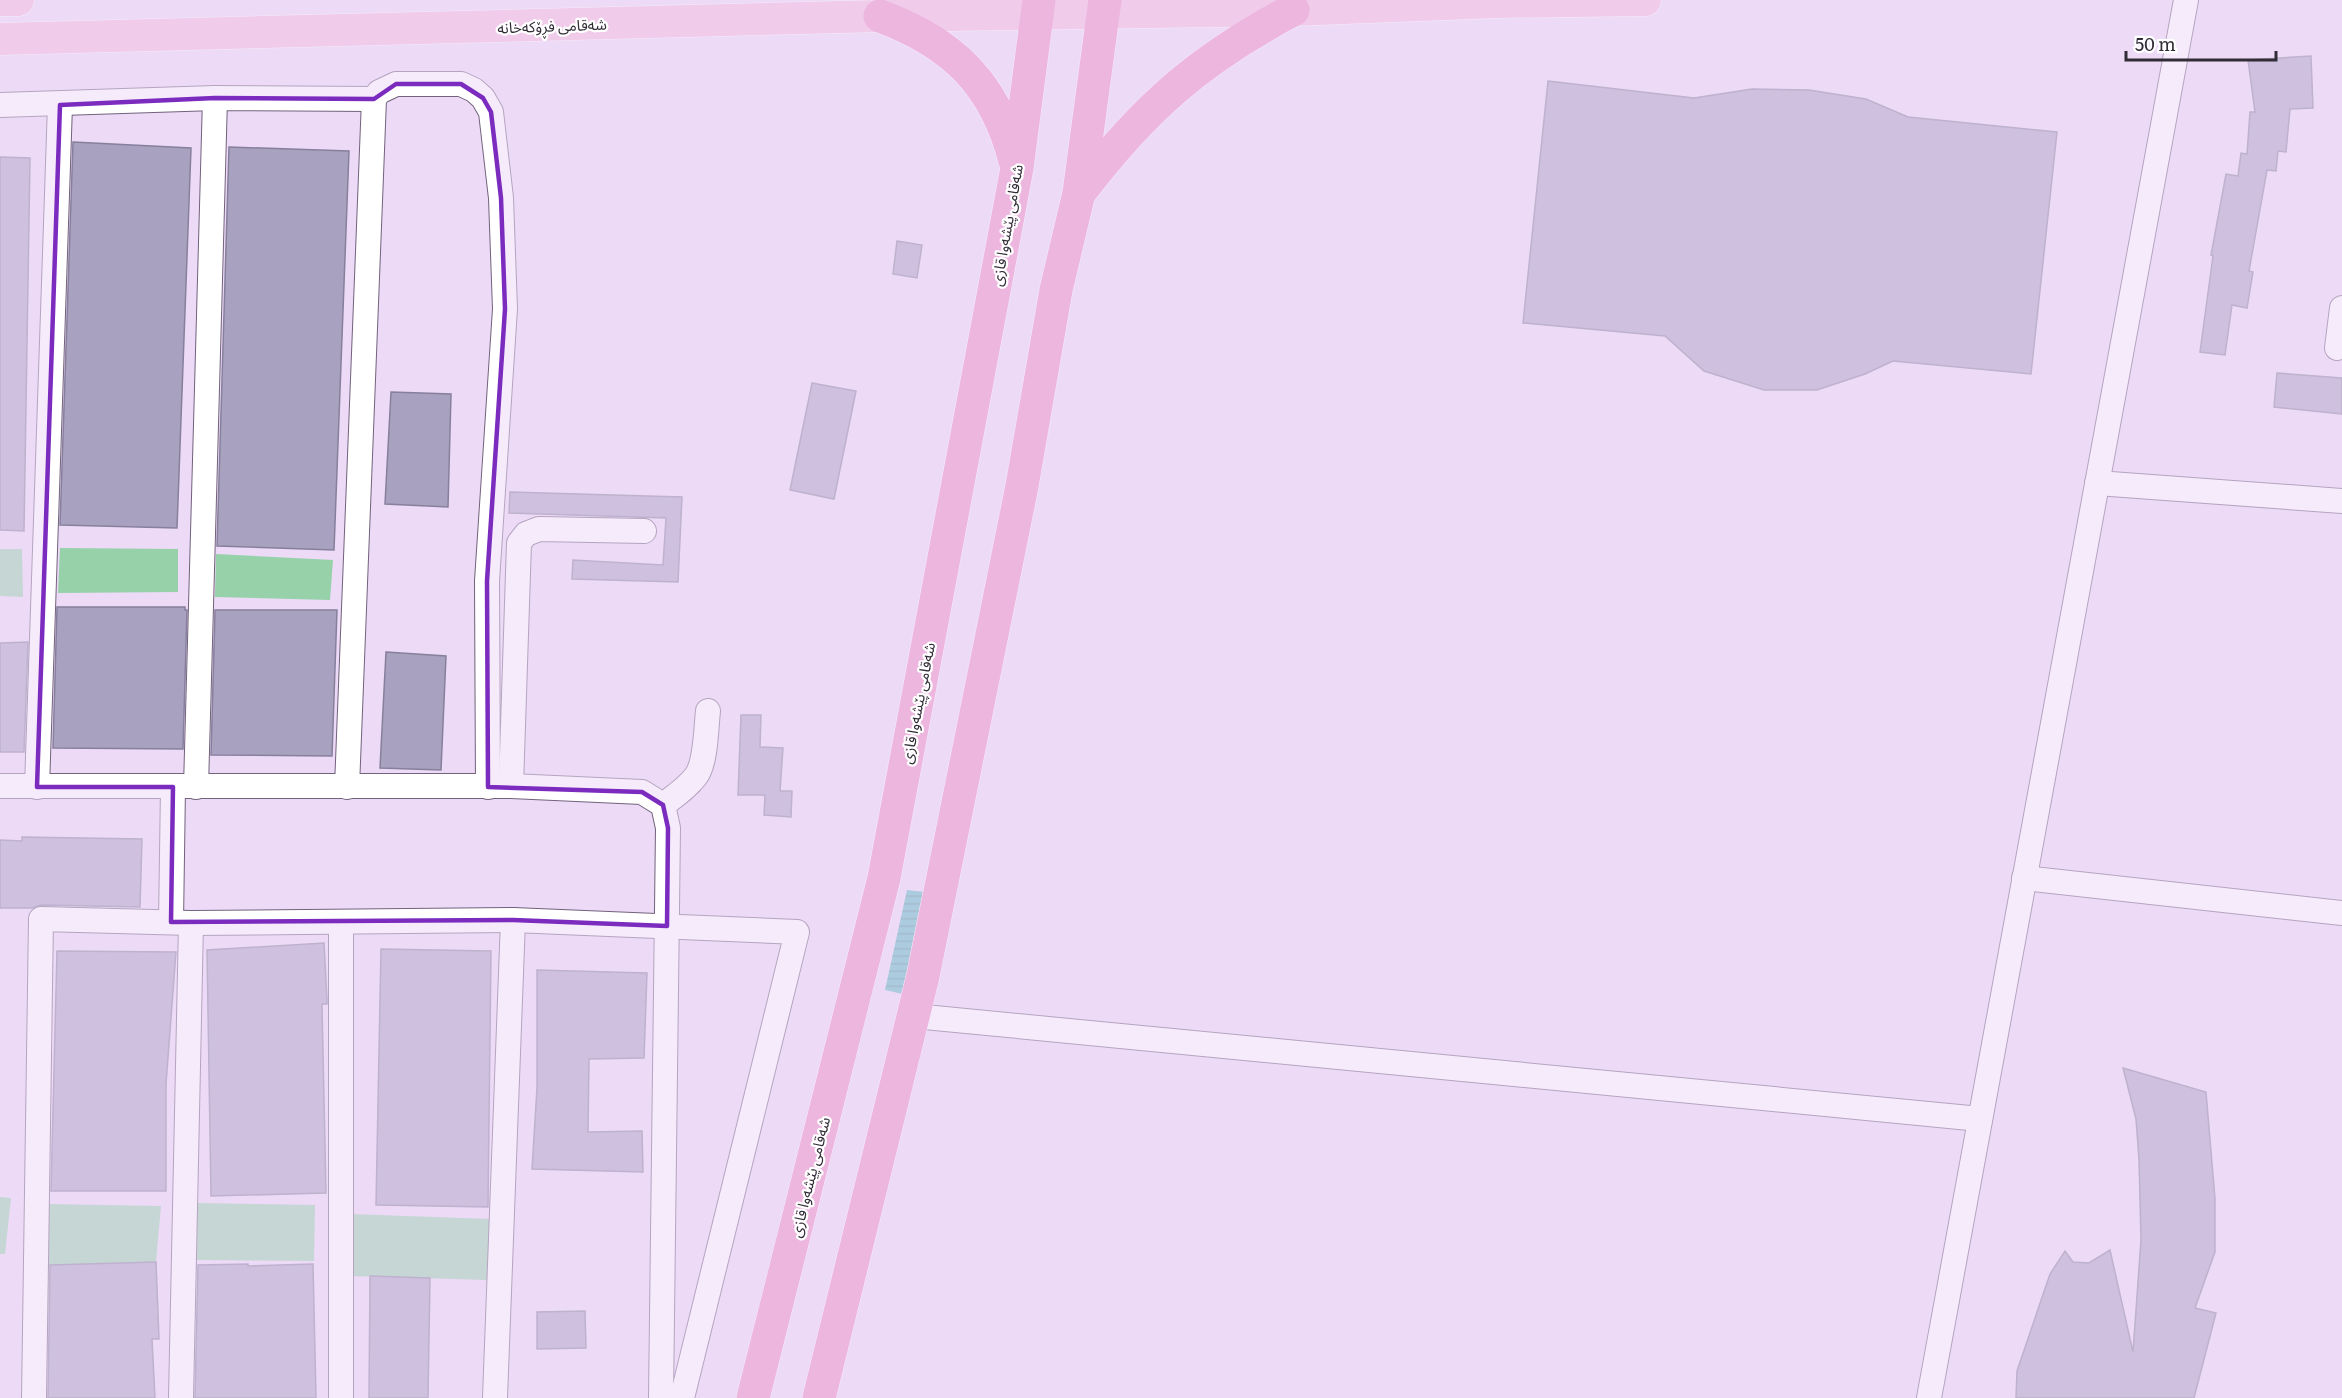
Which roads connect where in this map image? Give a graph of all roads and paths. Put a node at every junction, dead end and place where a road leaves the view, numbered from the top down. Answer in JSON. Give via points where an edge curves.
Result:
{"nodes":[{"id":1,"x":0,"y":0,"type":"edge"},
{"id":2,"x":18,"y":0,"type":"edge"},
{"id":3,"x":1645,"y":0,"type":"edge"},
{"id":4,"x":2186,"y":0,"type":"edge"},
{"id":5,"x":1039,"y":6,"type":"edge"},
{"id":6,"x":1104,"y":6,"type":"edge"},
{"id":7,"x":1293,"y":10,"type":"junction"},
{"id":8,"x":880,"y":16,"type":"junction"},
{"id":9,"x":0,"y":39,"type":"edge"},
{"id":10,"x":215,"y":98,"type":"junction"},
{"id":11,"x":374,"y":99,"type":"junction"},
{"id":12,"x":0,"y":105,"type":"edge"},
{"id":13,"x":60,"y":105,"type":"junction"},
{"id":14,"x":1017,"y":168,"type":"junction"},
{"id":15,"x":1079,"y":193,"type":"junction"},
{"id":16,"x":2342,"y":308,"type":"edge"},
{"id":17,"x":2337,"y":348,"type":"dead end"},
{"id":18,"x":2097,"y":483,"type":"junction"},
{"id":19,"x":2342,"y":501,"type":"edge"},
{"id":20,"x":645,"y":531,"type":"dead end"},
{"id":21,"x":708,"y":711,"type":"dead end"},
{"id":22,"x":0,"y":786,"type":"edge"},
{"id":23,"x":37,"y":787,"type":"junction"},
{"id":24,"x":185,"y":787,"type":"junction"},
{"id":25,"x":347,"y":787,"type":"junction"},
{"id":26,"x":499,"y":787,"type":"junction"},
{"id":27,"x":663,"y":805,"type":"junction"},
{"id":28,"x":2024,"y":878,"type":"junction"},
{"id":29,"x":2342,"y":913,"type":"edge"},
{"id":30,"x":513,"y":920,"type":"junction"},
{"id":31,"x":181,"y":923,"type":"junction"},
{"id":32,"x":341,"y":923,"type":"junction"},
{"id":33,"x":667,"y":926,"type":"junction"},
{"id":34,"x":914,"y":1016,"type":"junction"},
{"id":35,"x":1980,"y":1119,"type":"junction"},
{"id":36,"x":34,"y":1398,"type":"edge"},
{"id":37,"x":181,"y":1398,"type":"edge"},
{"id":38,"x":340,"y":1398,"type":"edge"},
{"id":39,"x":495,"y":1398,"type":"edge"},
{"id":40,"x":662,"y":1398,"type":"edge"},
{"id":41,"x":682,"y":1398,"type":"edge"},
{"id":42,"x":753,"y":1398,"type":"edge"},
{"id":43,"x":819,"y":1398,"type":"edge"},
{"id":44,"x":1929,"y":1398,"type":"edge"}],
"edges":[{"from":1,"to":2,"type":"main road"},
{"from":3,"to":7,"type":"main road","name":"شەقامی فڕۆکەخانە"},
{"from":4,"to":18,"type":"street"},
{"from":5,"to":6,"type":"main road","name":"شەقامی فڕۆکەخانە"},
{"from":5,"to":8,"type":"main road","name":"شەقامی فڕۆکەخانە"},
{"from":5,"to":14,"type":"highway","name":"شەقامی پێشەوا قازی"},
{"from":6,"to":7,"type":"main road","name":"شەقامی فڕۆکەخانە"},
{"from":6,"to":15,"type":"highway"},
{"from":7,"to":15,"type":"highway","via":[[1233,44],[1176,86],[1142,117]]},
{"from":8,"to":9,"type":"main road","name":"شەقامی فڕۆکەخانە"},
{"from":8,"to":14,"type":"highway","via":[[930,38],[975,78],[994,105]]},
{"from":10,"to":11,"type":"street"},
{"from":10,"to":13,"type":"street"},
{"from":10,"to":24,"type":"street"},
{"from":11,"to":25,"type":"street"},
{"from":11,"to":26,"type":"street","via":[[396,84],[461,84],[483,98],[490,112],[501,198],[505,309],[487,581]]},
{"from":12,"to":13,"type":"street"},
{"from":13,"to":23,"type":"street"},
{"from":14,"to":42,"type":"highway","name":"شەقامی پێشەوا قازی","via":[[884,878]]},
{"from":15,"to":34,"type":"highway","via":[[1056,290],[1022,486]]},
{"from":16,"to":17,"type":"street"},
{"from":18,"to":19,"type":"street"},
{"from":18,"to":28,"type":"street"},
{"from":20,"to":26,"type":"street","via":[[539,529],[526,534],[519,543]]},
{"from":21,"to":27,"type":"street","via":[[698,774]]},
{"from":22,"to":23,"type":"street"},
{"from":23,"to":24,"type":"street"},
{"from":24,"to":25,"type":"street"},
{"from":24,"to":31,"type":"street"},
{"from":25,"to":26,"type":"street"},
{"from":26,"to":27,"type":"street","via":[[642,792]]},
{"from":27,"to":33,"type":"street","via":[[668,828]]},
{"from":28,"to":29,"type":"street"},
{"from":28,"to":35,"type":"street"},
{"from":30,"to":32,"type":"street"},
{"from":30,"to":33,"type":"street"},
{"from":30,"to":39,"type":"street"},
{"from":31,"to":32,"type":"street"},
{"from":31,"to":36,"type":"street","via":[[41,919]]},
{"from":31,"to":37,"type":"street"},
{"from":32,"to":38,"type":"street"},
{"from":33,"to":40,"type":"street"},
{"from":33,"to":41,"type":"street","via":[[797,932]]},
{"from":34,"to":35,"type":"street"},
{"from":34,"to":43,"type":"highway"},
{"from":35,"to":44,"type":"street"}]}
